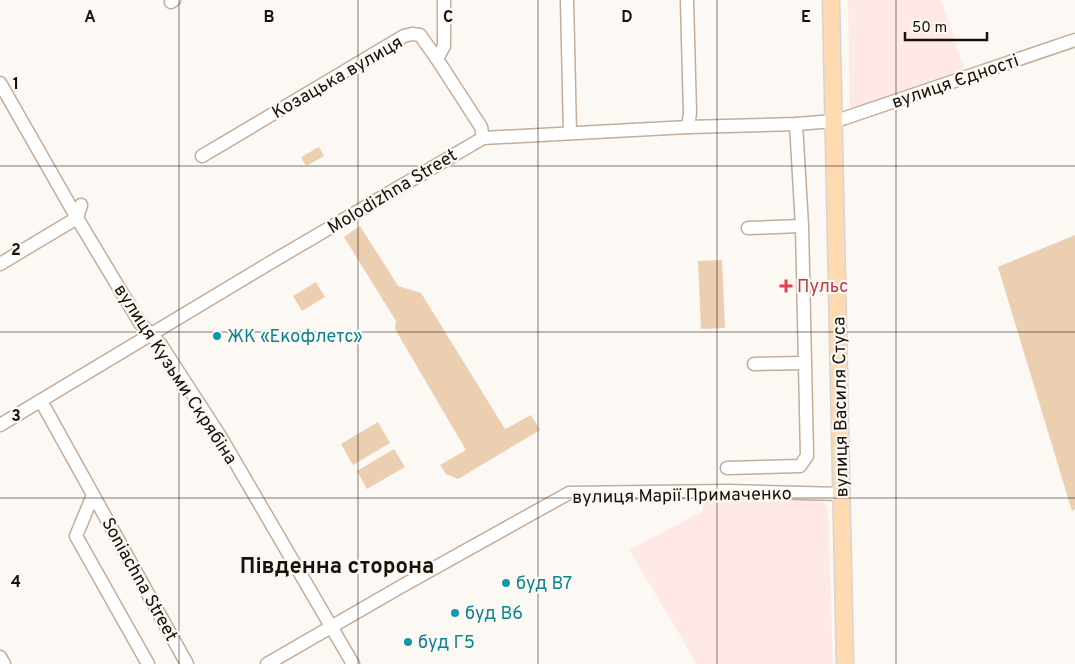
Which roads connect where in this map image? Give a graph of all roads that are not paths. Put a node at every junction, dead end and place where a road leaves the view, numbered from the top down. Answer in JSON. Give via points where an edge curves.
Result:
{"nodes":[{"id":1,"x":444,"y":0,"type":"edge"},
{"id":2,"x":567,"y":0,"type":"edge"},
{"id":3,"x":687,"y":0,"type":"edge"},
{"id":4,"x":831,"y":0,"type":"edge"},
{"id":5,"x":1075,"y":40,"type":"edge"},
{"id":6,"x":437,"y":59,"type":"junction"},
{"id":7,"x":2,"y":89,"type":"edge"},
{"id":8,"x":834,"y":121,"type":"junction"},
{"id":9,"x":796,"y":124,"type":"junction"},
{"id":10,"x":688,"y":127,"type":"junction"},
{"id":11,"x":570,"y":133,"type":"junction"},
{"id":12,"x":483,"y":138,"type":"junction"},
{"id":13,"x":202,"y":156,"type":"dead end"},
{"id":14,"x":81,"y":205,"type":"dead end"},
{"id":15,"x":77,"y":218,"type":"junction"},
{"id":16,"x":802,"y":226,"type":"junction"},
{"id":17,"x":748,"y":228,"type":"dead end"},
{"id":18,"x":0,"y":264,"type":"edge"},
{"id":19,"x":151,"y":334,"type":"junction"},
{"id":20,"x":805,"y":363,"type":"junction"},
{"id":21,"x":754,"y":364,"type":"dead end"},
{"id":22,"x":41,"y":400,"type":"junction"},
{"id":23,"x":0,"y":426,"type":"edge"},
{"id":24,"x":727,"y":468,"type":"dead end"},
{"id":25,"x":93,"y":494,"type":"junction"},
{"id":26,"x":842,"y":494,"type":"junction"},
{"id":27,"x":331,"y":627,"type":"junction"},
{"id":28,"x":0,"y":657,"type":"edge"},
{"id":29,"x":4,"y":664,"type":"edge"},
{"id":30,"x":148,"y":664,"type":"edge"},
{"id":31,"x":187,"y":664,"type":"edge"},
{"id":32,"x":266,"y":664,"type":"edge"},
{"id":33,"x":353,"y":664,"type":"edge"},
{"id":34,"x":845,"y":664,"type":"edge"}],
"edges":[{"from":1,"to":6,"type":"street","via":[[444,46]]},
{"from":2,"to":11,"type":"street"},
{"from":3,"to":10,"type":"street"},
{"from":4,"to":8,"type":"main road","name":"вулиця Василя Стуса"},
{"from":5,"to":8,"type":"street","name":"вулиця Єдності"},
{"from":6,"to":12,"type":"street","name":"Козацька вулиця","via":[[481,127]]},
{"from":6,"to":13,"type":"street","name":"Козацька вулиця","via":[[420,36],[404,36]]},
{"from":7,"to":15,"type":"street","name":"вулиця Кузьми Скрябіна"},
{"from":8,"to":9,"type":"street","name":"Molodizhna Street"},
{"from":8,"to":26,"type":"main road","name":"вулиця Василя Стуса"},
{"from":9,"to":10,"type":"street","name":"Molodizhna Street"},
{"from":9,"to":16,"type":"street"},
{"from":10,"to":11,"type":"street","name":"Molodizhna Street"},
{"from":11,"to":12,"type":"street","name":"Molodizhna Street"},
{"from":12,"to":19,"type":"street","name":"Molodizhna Street"},
{"from":14,"to":15,"type":"street"},
{"from":15,"to":18,"type":"street"},
{"from":15,"to":19,"type":"street","name":"вулиця Кузьми Скрябіна","via":[[140,323]]},
{"from":16,"to":17,"type":"street"},
{"from":16,"to":20,"type":"street"},
{"from":19,"to":22,"type":"street","name":"Molodizhna Street"},
{"from":19,"to":27,"type":"street","name":"вулиця Кузьми Скрябіна","via":[[220,436]]},
{"from":20,"to":21,"type":"street"},
{"from":20,"to":24,"type":"street","via":[[807,456],[800,466]]},
{"from":22,"to":23,"type":"street","name":"Molodizhna Street"},
{"from":22,"to":25,"type":"street","name":"Soniachna Street"},
{"from":25,"to":30,"type":"street","name":"Soniachna Street","via":[[76,536]]},
{"from":25,"to":31,"type":"street","name":"Soniachna Street"},
{"from":26,"to":27,"type":"street","name":"вулиця Марії Примаченко","via":[[728,491],[570,493]]},
{"from":26,"to":34,"type":"main road","name":"вулиця Василя Стуса"},
{"from":27,"to":32,"type":"street","name":"вулиця Марії Примаченко"},
{"from":27,"to":33,"type":"street","name":"вулиця Кузьми Скрябіна"},
{"from":28,"to":29,"type":"street"}]}
